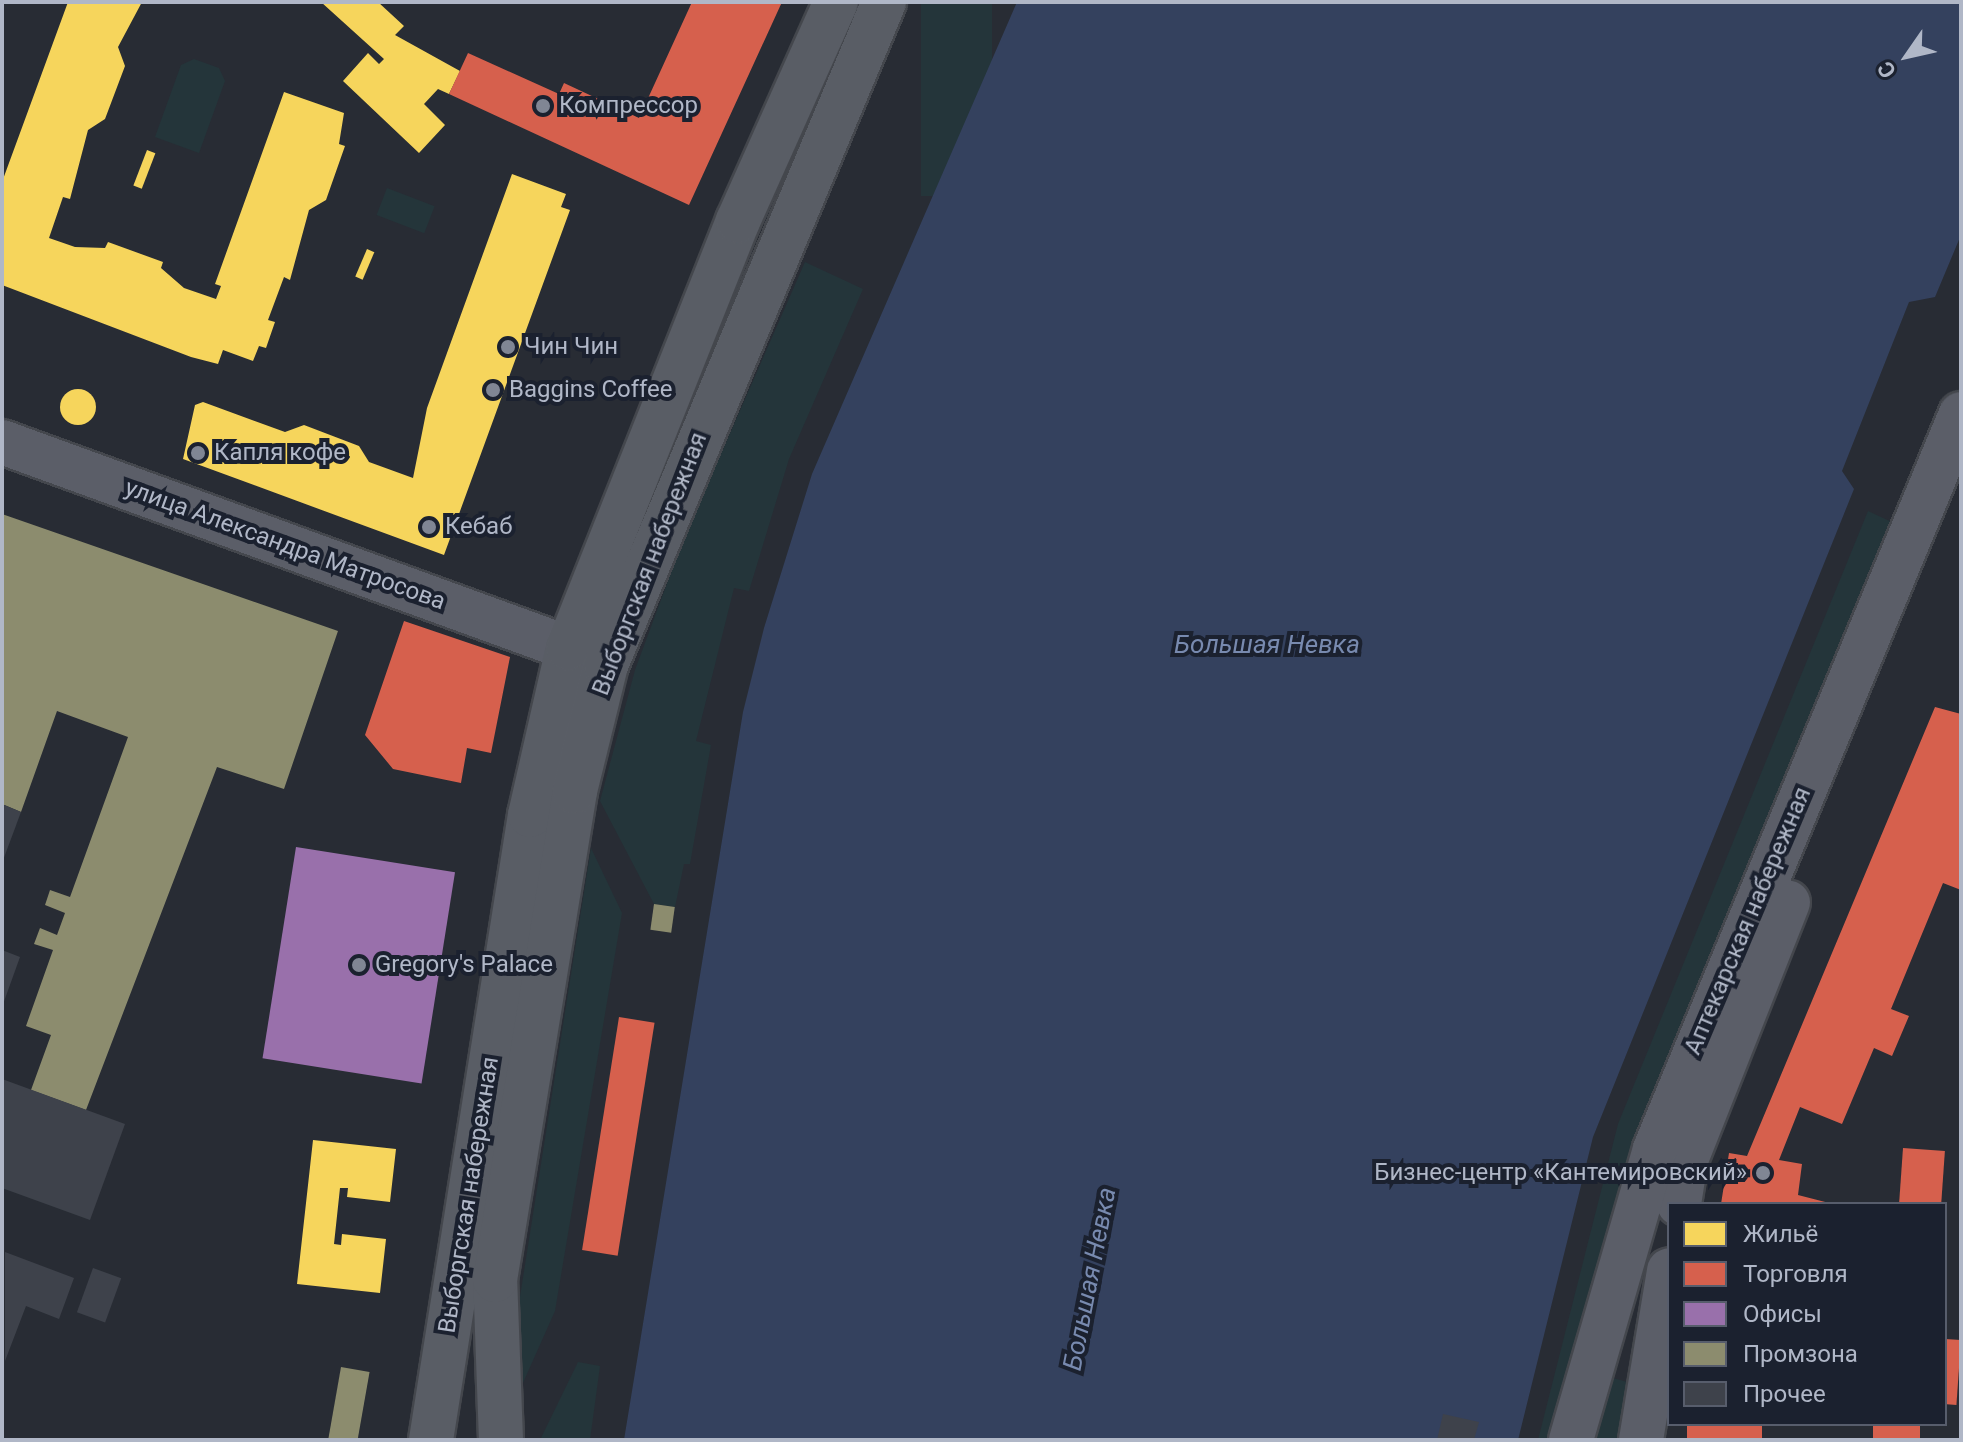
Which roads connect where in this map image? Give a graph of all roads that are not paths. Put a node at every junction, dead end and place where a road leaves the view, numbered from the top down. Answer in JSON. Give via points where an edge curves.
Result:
{"nodes":[{"id":1,"x":836,"y":2,"type":"edge"},
{"id":2,"x":884,"y":2,"type":"edge"},
{"id":3,"x":1961,"y":414,"type":"edge"},
{"id":4,"x":2,"y":442,"type":"edge"},
{"id":5,"x":1961,"y":489,"type":"edge"},
{"id":6,"x":568,"y":648,"type":"junction"},
{"id":7,"x":1679,"y":1202,"type":"edge"},
{"id":8,"x":1667,"y":1282,"type":"edge"},
{"id":9,"x":1590,"y":1364,"type":"junction"},
{"id":10,"x":1651,"y":1376,"type":"junction"},
{"id":11,"x":431,"y":1440,"type":"edge"},
{"id":12,"x":501,"y":1440,"type":"edge"},
{"id":13,"x":1571,"y":1440,"type":"edge"},
{"id":14,"x":1641,"y":1440,"type":"edge"}],
"edges":[{"from":1,"to":6,"type":"main road","name":"Выборгская набережная","via":[[738,221]]},
{"from":2,"to":12,"type":"main road","name":"Выборгская набережная","via":[[606,665],[575,791],[495,1280]]},
{"from":3,"to":9,"type":"street","name":"Аптекарская набережная","via":[[1678,1089]]},
{"from":4,"to":6,"type":"street","name":"улица Александра Матросова"},
{"from":5,"to":7,"type":"street","name":"Аптекарская набережная","via":[[1708,1103],[1686,1160]]},
{"from":6,"to":11,"type":"main road","name":"Выборгская набережная","via":[[530,815]]},
{"from":8,"to":10,"type":"street"},
{"from":9,"to":10,"type":"street","via":[[1623,1349]]},
{"from":9,"to":13,"type":"street","name":"Аптекарская набережная"},
{"from":10,"to":14,"type":"street"}]}
